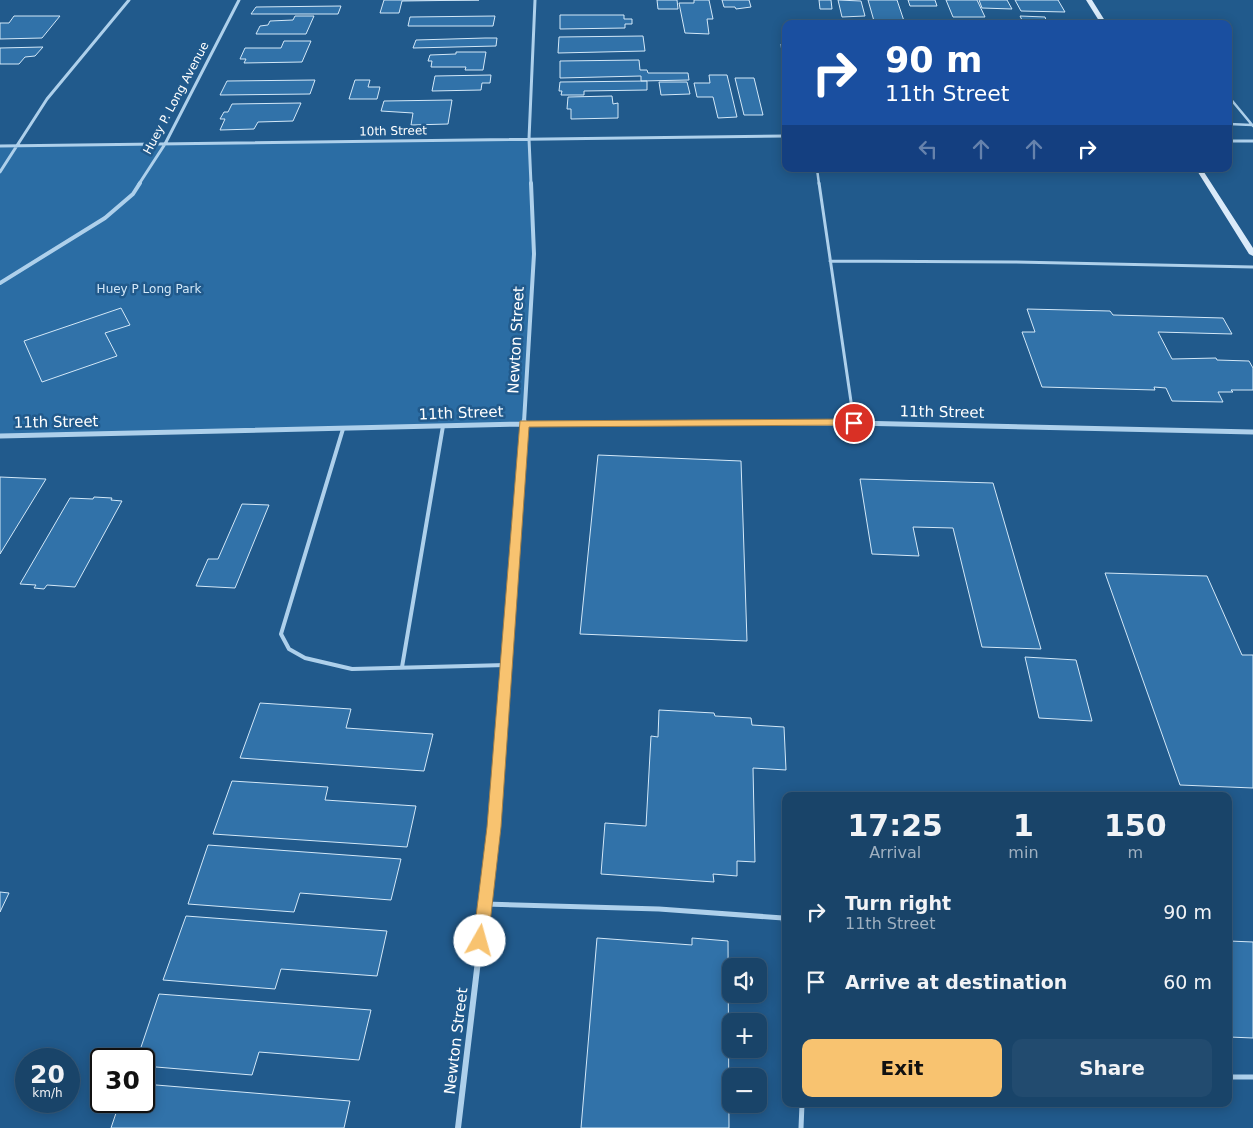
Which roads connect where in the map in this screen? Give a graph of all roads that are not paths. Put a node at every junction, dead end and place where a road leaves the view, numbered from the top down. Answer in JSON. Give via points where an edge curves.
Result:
{"nodes":[{"id":1,"x":129,"y":0,"type":"edge"},
{"id":2,"x":239,"y":0,"type":"edge"},
{"id":3,"x":535,"y":0,"type":"edge"},
{"id":4,"x":1089,"y":0,"type":"edge"},
{"id":5,"x":1102,"y":20,"type":"edge"},
{"id":6,"x":1232,"y":101,"type":"edge"},
{"id":7,"x":1232,"y":124,"type":"edge"},
{"id":8,"x":1252,"y":126,"type":"edge"},
{"id":9,"x":782,"y":136,"type":"edge"},
{"id":10,"x":529,"y":139,"type":"junction"},
{"id":11,"x":1232,"y":141,"type":"edge"},
{"id":12,"x":1253,"y":141,"type":"edge"},
{"id":13,"x":165,"y":144,"type":"junction"},
{"id":14,"x":0,"y":146,"type":"edge"},
{"id":15,"x":16,"y":146,"type":"junction"},
{"id":16,"x":0,"y":172,"type":"edge"},
{"id":17,"x":817,"y":172,"type":"edge"},
{"id":18,"x":1201,"y":172,"type":"edge"},
{"id":19,"x":1253,"y":254,"type":"edge"},
{"id":20,"x":830,"y":261,"type":"junction"},
{"id":21,"x":1253,"y":267,"type":"edge"},
{"id":22,"x":0,"y":283,"type":"edge"},
{"id":23,"x":854,"y":423,"type":"junction"},
{"id":24,"x":524,"y":424,"type":"junction"},
{"id":25,"x":444,"y":426,"type":"junction"},
{"id":26,"x":343,"y":429,"type":"junction"},
{"id":27,"x":1253,"y":432,"type":"edge"},
{"id":28,"x":0,"y":436,"type":"edge"},
{"id":29,"x":506,"y":665,"type":"junction"},
{"id":30,"x":402,"y":667,"type":"junction"},
{"id":31,"x":485,"y":904,"type":"junction"},
{"id":32,"x":782,"y":918,"type":"edge"},
{"id":33,"x":1232,"y":1077,"type":"edge"},
{"id":34,"x":1253,"y":1077,"type":"edge"},
{"id":35,"x":802,"y":1107,"type":"edge"},
{"id":36,"x":458,"y":1128,"type":"edge"},
{"id":37,"x":802,"y":1128,"type":"edge"}],
"edges":[{"from":1,"to":15,"type":"street","via":[[47,99]]},
{"from":2,"to":13,"type":"street","name":"Huey P. Long Avenue"},
{"from":3,"to":10,"type":"street","name":"Newton Street"},
{"from":4,"to":5,"type":"main road"},
{"from":6,"to":8,"type":"lane"},
{"from":7,"to":8,"type":"lane"},
{"from":9,"to":10,"type":"street","name":"10th Street"},
{"from":10,"to":13,"type":"street","name":"10th Street"},
{"from":10,"to":24,"type":"street","name":"Newton Street","via":[[534,254]]},
{"from":11,"to":12,"type":"street"},
{"from":13,"to":15,"type":"street","name":"10th Street"},
{"from":13,"to":22,"type":"street","name":"Huey P. Long Avenue","via":[[133,194],[105,218]]},
{"from":14,"to":15,"type":"street","name":"10th Street"},
{"from":15,"to":16,"type":"street"},
{"from":17,"to":20,"type":"lane"},
{"from":18,"to":19,"type":"main road"},
{"from":20,"to":21,"type":"lane"},
{"from":20,"to":23,"type":"lane"},
{"from":23,"to":24,"type":"street","name":"11th Street"},
{"from":23,"to":27,"type":"street","name":"11th Street"},
{"from":24,"to":25,"type":"street","name":"11th Street"},
{"from":24,"to":29,"type":"street","name":"Newton Street"},
{"from":25,"to":26,"type":"street","name":"11th Street"},
{"from":25,"to":30,"type":"lane"},
{"from":26,"to":28,"type":"street","name":"11th Street"},
{"from":26,"to":30,"type":"lane","via":[[281,634],[288,649],[328,665],[352,669]]},
{"from":29,"to":30,"type":"lane"},
{"from":29,"to":31,"type":"street","name":"Newton Street"},
{"from":31,"to":32,"type":"lane","via":[[659,909]]},
{"from":31,"to":36,"type":"street","name":"Newton Street"},
{"from":33,"to":34,"type":"lane"},
{"from":35,"to":37,"type":"lane"}]}
